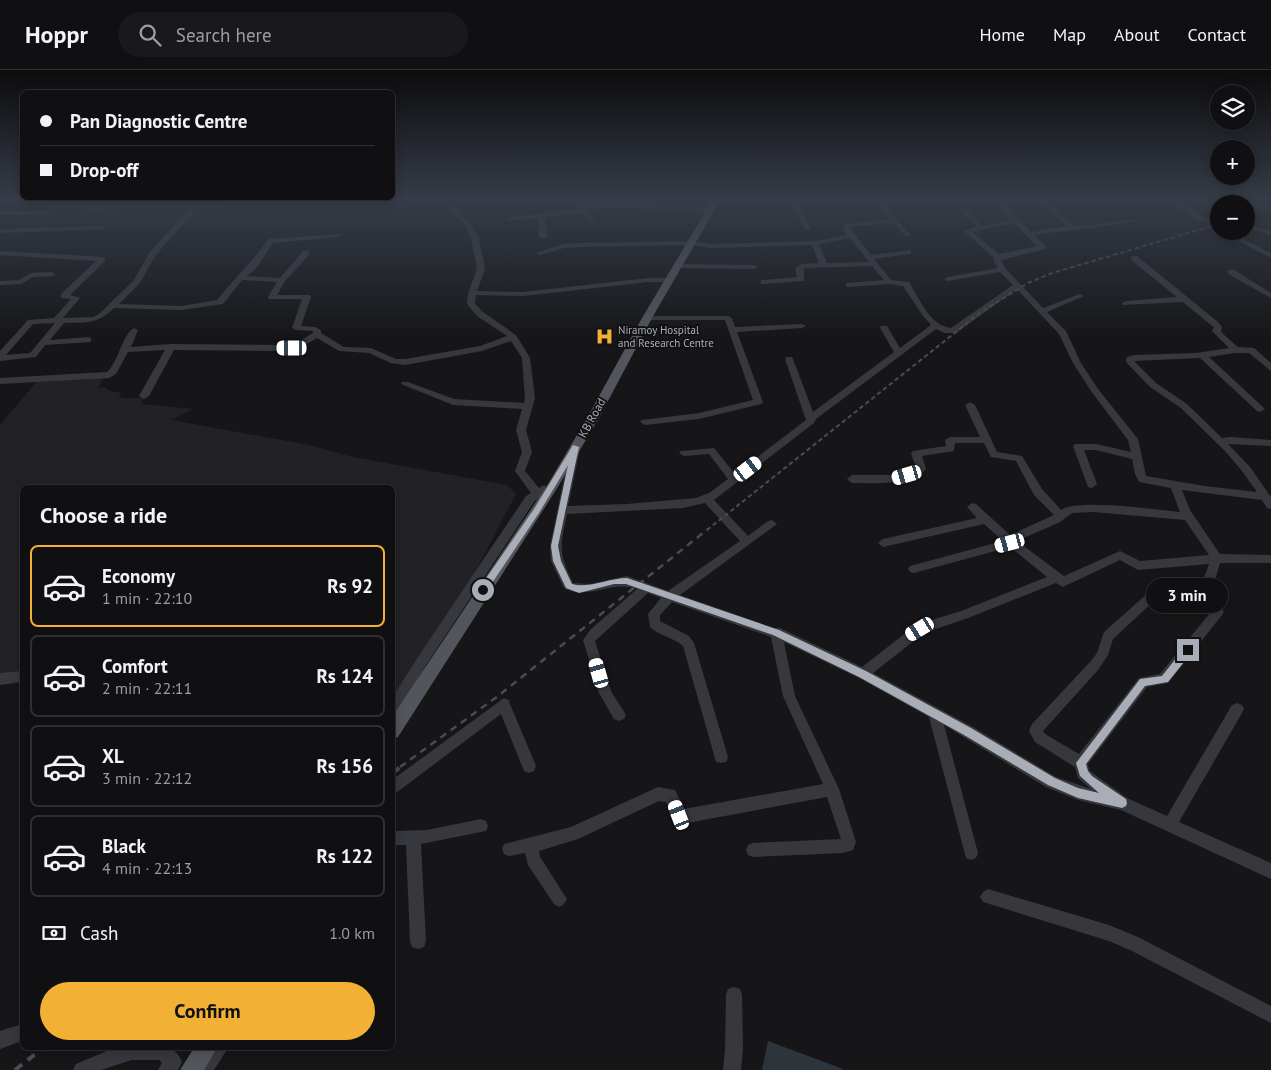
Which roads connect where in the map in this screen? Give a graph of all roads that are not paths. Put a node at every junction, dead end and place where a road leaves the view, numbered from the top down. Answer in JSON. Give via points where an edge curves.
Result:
{"nodes":[{"id":1,"x":160,"y":246,"type":"edge"},
{"id":2,"x":267,"y":246,"type":"edge"},
{"id":3,"x":476,"y":246,"type":"edge"},
{"id":4,"x":568,"y":246,"type":"edge"},
{"id":5,"x":689,"y":246,"type":"edge"},
{"id":6,"x":710,"y":246,"type":"edge"},
{"id":7,"x":723,"y":246,"type":"edge"},
{"id":8,"x":815,"y":246,"type":"edge"},
{"id":9,"x":860,"y":246,"type":"edge"},
{"id":10,"x":984,"y":246,"type":"edge"},
{"id":11,"x":1041,"y":246,"type":"edge"},
{"id":12,"x":1252,"y":246,"type":"edge"},
{"id":13,"x":908,"y":252,"type":"dead end"},
{"id":14,"x":0,"y":253,"type":"edge"},
{"id":15,"x":306,"y":253,"type":"dead end"},
{"id":16,"x":540,"y":253,"type":"dead end"},
{"id":17,"x":1271,"y":256,"type":"edge"},
{"id":18,"x":998,"y":257,"type":"junction"},
{"id":19,"x":1134,"y":258,"type":"dead end"},
{"id":20,"x":873,"y":261,"type":"junction"},
{"id":21,"x":678,"y":266,"type":"junction"},
{"id":22,"x":824,"y":266,"type":"junction"},
{"id":23,"x":754,"y":267,"type":"dead end"},
{"id":24,"x":1002,"y":268,"type":"junction"},
{"id":25,"x":1231,"y":272,"type":"dead end"},
{"id":26,"x":51,"y":274,"type":"dead end"},
{"id":27,"x":240,"y":278,"type":"junction"},
{"id":28,"x":948,"y":279,"type":"dead end"},
{"id":29,"x":282,"y":280,"type":"junction"},
{"id":30,"x":670,"y":280,"type":"junction"},
{"id":31,"x":0,"y":282,"type":"edge"},
{"id":32,"x":764,"y":282,"type":"dead end"},
{"id":33,"x":889,"y":282,"type":"junction"},
{"id":34,"x":850,"y":285,"type":"dead end"},
{"id":35,"x":1017,"y":285,"type":"junction"},
{"id":36,"x":472,"y":293,"type":"junction"},
{"id":37,"x":1080,"y":296,"type":"dead end"},
{"id":38,"x":1271,"y":296,"type":"edge"},
{"id":39,"x":1185,"y":300,"type":"junction"},
{"id":40,"x":1126,"y":303,"type":"dead end"},
{"id":41,"x":112,"y":306,"type":"junction"},
{"id":42,"x":1042,"y":311,"type":"junction"},
{"id":43,"x":647,"y":318,"type":"junction"},
{"id":44,"x":60,"y":320,"type":"junction"},
{"id":45,"x":936,"y":325,"type":"junction"},
{"id":46,"x":802,"y":326,"type":"dead end"},
{"id":47,"x":884,"y":328,"type":"dead end"},
{"id":48,"x":134,"y":330,"type":"dead end"},
{"id":49,"x":732,"y":330,"type":"junction"},
{"id":50,"x":317,"y":334,"type":"junction"},
{"id":51,"x":513,"y":337,"type":"junction"},
{"id":52,"x":88,"y":340,"type":"dead end"},
{"id":53,"x":44,"y":343,"type":"junction"},
{"id":54,"x":171,"y":347,"type":"junction"},
{"id":55,"x":125,"y":350,"type":"junction"},
{"id":56,"x":1234,"y":350,"type":"junction"},
{"id":57,"x":898,"y":352,"type":"junction"},
{"id":58,"x":1202,"y":355,"type":"junction"},
{"id":59,"x":0,"y":357,"type":"edge"},
{"id":60,"x":788,"y":360,"type":"dead end"},
{"id":61,"x":1271,"y":368,"type":"edge"},
{"id":62,"x":0,"y":381,"type":"edge"},
{"id":63,"x":405,"y":384,"type":"dead end"},
{"id":64,"x":144,"y":396,"type":"dead end"},
{"id":65,"x":970,"y":405,"type":"dead end"},
{"id":66,"x":529,"y":406,"type":"junction"},
{"id":67,"x":1260,"y":409,"type":"dead end"},
{"id":68,"x":811,"y":418,"type":"junction"},
{"id":69,"x":645,"y":422,"type":"dead end"},
{"id":70,"x":986,"y":440,"type":"junction"},
{"id":71,"x":1220,"y":442,"type":"junction"},
{"id":72,"x":1267,"y":443,"type":"edge"},
{"id":73,"x":575,"y":447,"type":"junction"},
{"id":74,"x":1271,"y":451,"type":"edge"},
{"id":75,"x":684,"y":453,"type":"dead end"},
{"id":76,"x":1137,"y":457,"type":"junction"},
{"id":77,"x":734,"y":479,"type":"junction"},
{"id":78,"x":852,"y":479,"type":"dead end"},
{"id":79,"x":1092,"y":484,"type":"dead end"},
{"id":80,"x":1176,"y":486,"type":"junction"},
{"id":81,"x":552,"y":487,"type":"junction"},
{"id":82,"x":538,"y":494,"type":"junction"},
{"id":83,"x":707,"y":499,"type":"junction"},
{"id":84,"x":1268,"y":501,"type":"edge"},
{"id":85,"x":972,"y":507,"type":"dead end"},
{"id":86,"x":563,"y":510,"type":"junction"},
{"id":87,"x":1062,"y":516,"type":"junction"},
{"id":88,"x":1189,"y":516,"type":"junction"},
{"id":89,"x":985,"y":520,"type":"junction"},
{"id":90,"x":772,"y":524,"type":"dead end"},
{"id":91,"x":747,"y":542,"type":"junction"},
{"id":92,"x":1009,"y":542,"type":"junction"},
{"id":93,"x":884,"y":543,"type":"dead end"},
{"id":94,"x":1216,"y":559,"type":"junction"},
{"id":95,"x":1271,"y":559,"type":"edge"},
{"id":96,"x":914,"y":569,"type":"dead end"},
{"id":97,"x":1056,"y":578,"type":"junction"},
{"id":98,"x":647,"y":587,"type":"junction"},
{"id":99,"x":670,"y":596,"type":"junction"},
{"id":100,"x":1152,"y":596,"type":"dead end"},
{"id":101,"x":776,"y":632,"type":"junction"},
{"id":102,"x":863,"y":674,"type":"junction"},
{"id":103,"x":20,"y":677,"type":"edge"},
{"id":104,"x":0,"y":679,"type":"edge"},
{"id":105,"x":395,"y":705,"type":"edge"},
{"id":106,"x":1237,"y":709,"type":"dead end"},
{"id":107,"x":935,"y":714,"type":"junction"},
{"id":108,"x":619,"y":715,"type":"dead end"},
{"id":109,"x":395,"y":727,"type":"edge"},
{"id":110,"x":721,"y":758,"type":"dead end"},
{"id":111,"x":1081,"y":763,"type":"junction"},
{"id":112,"x":529,"y":766,"type":"dead end"},
{"id":113,"x":395,"y":787,"type":"edge"},
{"id":114,"x":832,"y":789,"type":"junction"},
{"id":115,"x":1122,"y":803,"type":"junction"},
{"id":116,"x":1170,"y":824,"type":"junction"},
{"id":117,"x":481,"y":826,"type":"dead end"},
{"id":118,"x":395,"y":838,"type":"edge"},
{"id":119,"x":413,"y":839,"type":"junction"},
{"id":120,"x":531,"y":845,"type":"junction"},
{"id":121,"x":509,"y":849,"type":"dead end"},
{"id":122,"x":753,"y":850,"type":"dead end"},
{"id":123,"x":971,"y":853,"type":"dead end"},
{"id":124,"x":1271,"y":871,"type":"edge"},
{"id":125,"x":988,"y":897,"type":"dead end"},
{"id":126,"x":559,"y":899,"type":"dead end"},
{"id":127,"x":418,"y":941,"type":"dead end"},
{"id":128,"x":734,"y":995,"type":"dead end"},
{"id":129,"x":1271,"y":1014,"type":"edge"},
{"id":130,"x":20,"y":1033,"type":"edge"},
{"id":131,"x":0,"y":1040,"type":"edge"},
{"id":132,"x":136,"y":1050,"type":"edge"},
{"id":133,"x":148,"y":1050,"type":"edge"},
{"id":134,"x":205,"y":1050,"type":"edge"},
{"id":135,"x":218,"y":1050,"type":"edge"},
{"id":136,"x":82,"y":1070,"type":"edge"},
{"id":137,"x":167,"y":1070,"type":"edge"},
{"id":138,"x":191,"y":1070,"type":"edge"},
{"id":139,"x":204,"y":1070,"type":"edge"},
{"id":140,"x":732,"y":1070,"type":"edge"}],
"edges":[{"from":1,"to":41,"type":"street","via":[[137,281]]},
{"from":2,"to":27,"type":"street"},
{"from":3,"to":36,"type":"street","via":[[481,269]]},
{"from":4,"to":16,"type":"street"},
{"from":5,"to":21,"type":"main road","name":"KB Road"},
{"from":6,"to":7,"type":"street"},
{"from":8,"to":22,"type":"street"},
{"from":9,"to":20,"type":"street"},
{"from":10,"to":18,"type":"street"},
{"from":11,"to":18,"type":"street"},
{"from":12,"to":17,"type":"street"},
{"from":13,"to":20,"type":"street"},
{"from":14,"to":44,"type":"street","via":[[102,259],[65,294],[76,298]]},
{"from":15,"to":29,"type":"street"},
{"from":18,"to":24,"type":"street","via":[[996,260]]},
{"from":19,"to":39,"type":"street"},
{"from":20,"to":22,"type":"street"},
{"from":20,"to":33,"type":"street"},
{"from":21,"to":23,"type":"street"},
{"from":21,"to":30,"type":"main road","name":"KB Road"},
{"from":22,"to":32,"type":"street","via":[[800,267],[801,280]]},
{"from":24,"to":28,"type":"street"},
{"from":24,"to":35,"type":"street"},
{"from":25,"to":38,"type":"street"},
{"from":26,"to":31,"type":"street","via":[[30,275],[21,282]]},
{"from":27,"to":29,"type":"street"},
{"from":27,"to":41,"type":"street","via":[[222,300],[212,305],[176,308]]},
{"from":29,"to":50,"type":"street","via":[[272,297],[307,297],[296,328],[315,329]]},
{"from":30,"to":36,"type":"street","via":[[523,294]]},
{"from":30,"to":43,"type":"main road","name":"KB Road"},
{"from":33,"to":34,"type":"street"},
{"from":33,"to":45,"type":"street","via":[[906,284]]},
{"from":35,"to":42,"type":"street"},
{"from":35,"to":45,"type":"street","via":[[953,330],[946,331]]},
{"from":36,"to":51,"type":"street","via":[[470,301],[473,306]]},
{"from":37,"to":42,"type":"street","via":[[1063,300]]},
{"from":39,"to":40,"type":"street"},
{"from":39,"to":56,"type":"street","via":[[1217,326],[1218,334]]},
{"from":41,"to":44,"type":"street","via":[[98,319]]},
{"from":42,"to":76,"type":"street","via":[[1063,333],[1095,391],[1132,439]]},
{"from":43,"to":49,"type":"street","via":[[724,318],[729,320]]},
{"from":43,"to":73,"type":"main road","name":"KB Road"},
{"from":44,"to":53,"type":"street"},
{"from":44,"to":59,"type":"street","via":[[29,323]]},
{"from":45,"to":57,"type":"street"},
{"from":46,"to":49,"type":"street"},
{"from":47,"to":57,"type":"street"},
{"from":48,"to":55,"type":"street"},
{"from":49,"to":69,"type":"street","via":[[758,402],[699,416]]},
{"from":50,"to":51,"type":"street","via":[[342,348],[371,351],[405,362],[482,348]]},
{"from":50,"to":54,"type":"street","via":[[295,348]]},
{"from":51,"to":66,"type":"street","via":[[528,364]]},
{"from":52,"to":53,"type":"street"},
{"from":53,"to":59,"type":"street","via":[[33,355]]},
{"from":54,"to":55,"type":"street"},
{"from":54,"to":64,"type":"street"},
{"from":55,"to":62,"type":"street","via":[[113,372],[108,374]]},
{"from":56,"to":58,"type":"street"},
{"from":56,"to":61,"type":"street","via":[[1250,350]]},
{"from":57,"to":68,"type":"street"},
{"from":58,"to":67,"type":"street"},
{"from":58,"to":71,"type":"street","via":[[1134,358],[1130,361],[1153,386],[1184,406]]},
{"from":60,"to":68,"type":"street"},
{"from":63,"to":66,"type":"street","via":[[453,402]]},
{"from":65,"to":70,"type":"street"},
{"from":66,"to":82,"type":"street","via":[[521,430],[527,452],[520,471]]},
{"from":68,"to":77,"type":"street","via":[[805,427]]},
{"from":70,"to":78,"type":"street","via":[[950,440],[951,449],[916,453],[921,469],[918,472],[888,480]]},
{"from":70,"to":87,"type":"street","via":[[994,455],[1020,459],[1038,492]]},
{"from":71,"to":72,"type":"street"},
{"from":71,"to":84,"type":"street","via":[[1246,469]]},
{"from":72,"to":74,"type":"street"},
{"from":73,"to":81,"type":"main road","name":"KB Road"},
{"from":73,"to":86,"type":"street"},
{"from":75,"to":77,"type":"street","via":[[711,450]]},
{"from":76,"to":79,"type":"street","via":[[1078,446]]},
{"from":76,"to":80,"type":"street","via":[[1143,479]]},
{"from":77,"to":83,"type":"street"},
{"from":80,"to":84,"type":"street"},
{"from":80,"to":88,"type":"street"},
{"from":81,"to":82,"type":"street"},
{"from":81,"to":109,"type":"main road","name":"KB Road"},
{"from":82,"to":105,"type":"street","via":[[530,500]]},
{"from":83,"to":86,"type":"street","via":[[626,508]]},
{"from":83,"to":91,"type":"street"},
{"from":85,"to":89,"type":"street"},
{"from":86,"to":98,"type":"street","via":[[555,554],[569,586],[579,590],[620,580]]},
{"from":87,"to":88,"type":"street","via":[[1066,510],[1075,508]]},
{"from":87,"to":92,"type":"street"},
{"from":88,"to":94,"type":"street"},
{"from":89,"to":92,"type":"street"},
{"from":89,"to":93,"type":"street"},
{"from":90,"to":91,"type":"street"},
{"from":91,"to":99,"type":"street"},
{"from":92,"to":96,"type":"street"},
{"from":92,"to":97,"type":"street"},
{"from":94,"to":95,"type":"street"},
{"from":94,"to":97,"type":"street","via":[[1138,566],[1120,555],[1067,582]]},
{"from":94,"to":111,"type":"street","via":[[1205,594],[1218,612],[1217,616],[1164,679],[1143,682]]},
{"from":97,"to":102,"type":"street","via":[[920,629]]},
{"from":98,"to":99,"type":"street"},
{"from":98,"to":108,"type":"street","via":[[590,640],[605,693]]},
{"from":99,"to":101,"type":"street"},
{"from":99,"to":110,"type":"street","via":[[654,614],[654,623],[688,643]]},
{"from":100,"to":111,"type":"street","via":[[1112,632],[1094,666],[1036,731],[1040,738]]},
{"from":101,"to":102,"type":"street"},
{"from":101,"to":114,"type":"street","via":[[789,696]]},
{"from":102,"to":107,"type":"street"},
{"from":103,"to":104,"type":"street"},
{"from":106,"to":116,"type":"street"},
{"from":107,"to":115,"type":"street","via":[[1051,782],[1078,793]]},
{"from":107,"to":123,"type":"street"},
{"from":111,"to":115,"type":"street","via":[[1083,773],[1089,779]]},
{"from":112,"to":113,"type":"street","via":[[504,704]]},
{"from":114,"to":120,"type":"street","via":[[682,817],[670,795],[658,794],[573,834]]},
{"from":114,"to":122,"type":"street","via":[[849,838],[848,845]]},
{"from":115,"to":116,"type":"street"},
{"from":116,"to":124,"type":"street"},
{"from":117,"to":119,"type":"street"},
{"from":118,"to":119,"type":"street"},
{"from":119,"to":127,"type":"street"},
{"from":120,"to":121,"type":"street"},
{"from":120,"to":126,"type":"street","via":[[533,860]]},
{"from":125,"to":129,"type":"street","via":[[1138,945]]},
{"from":128,"to":140,"type":"street"},
{"from":130,"to":131,"type":"street"},
{"from":132,"to":136,"type":"street","via":[[110,1056]]},
{"from":133,"to":137,"type":"street","via":[[164,1052],[173,1062]]},
{"from":134,"to":138,"type":"main road"},
{"from":135,"to":139,"type":"street"}]}
